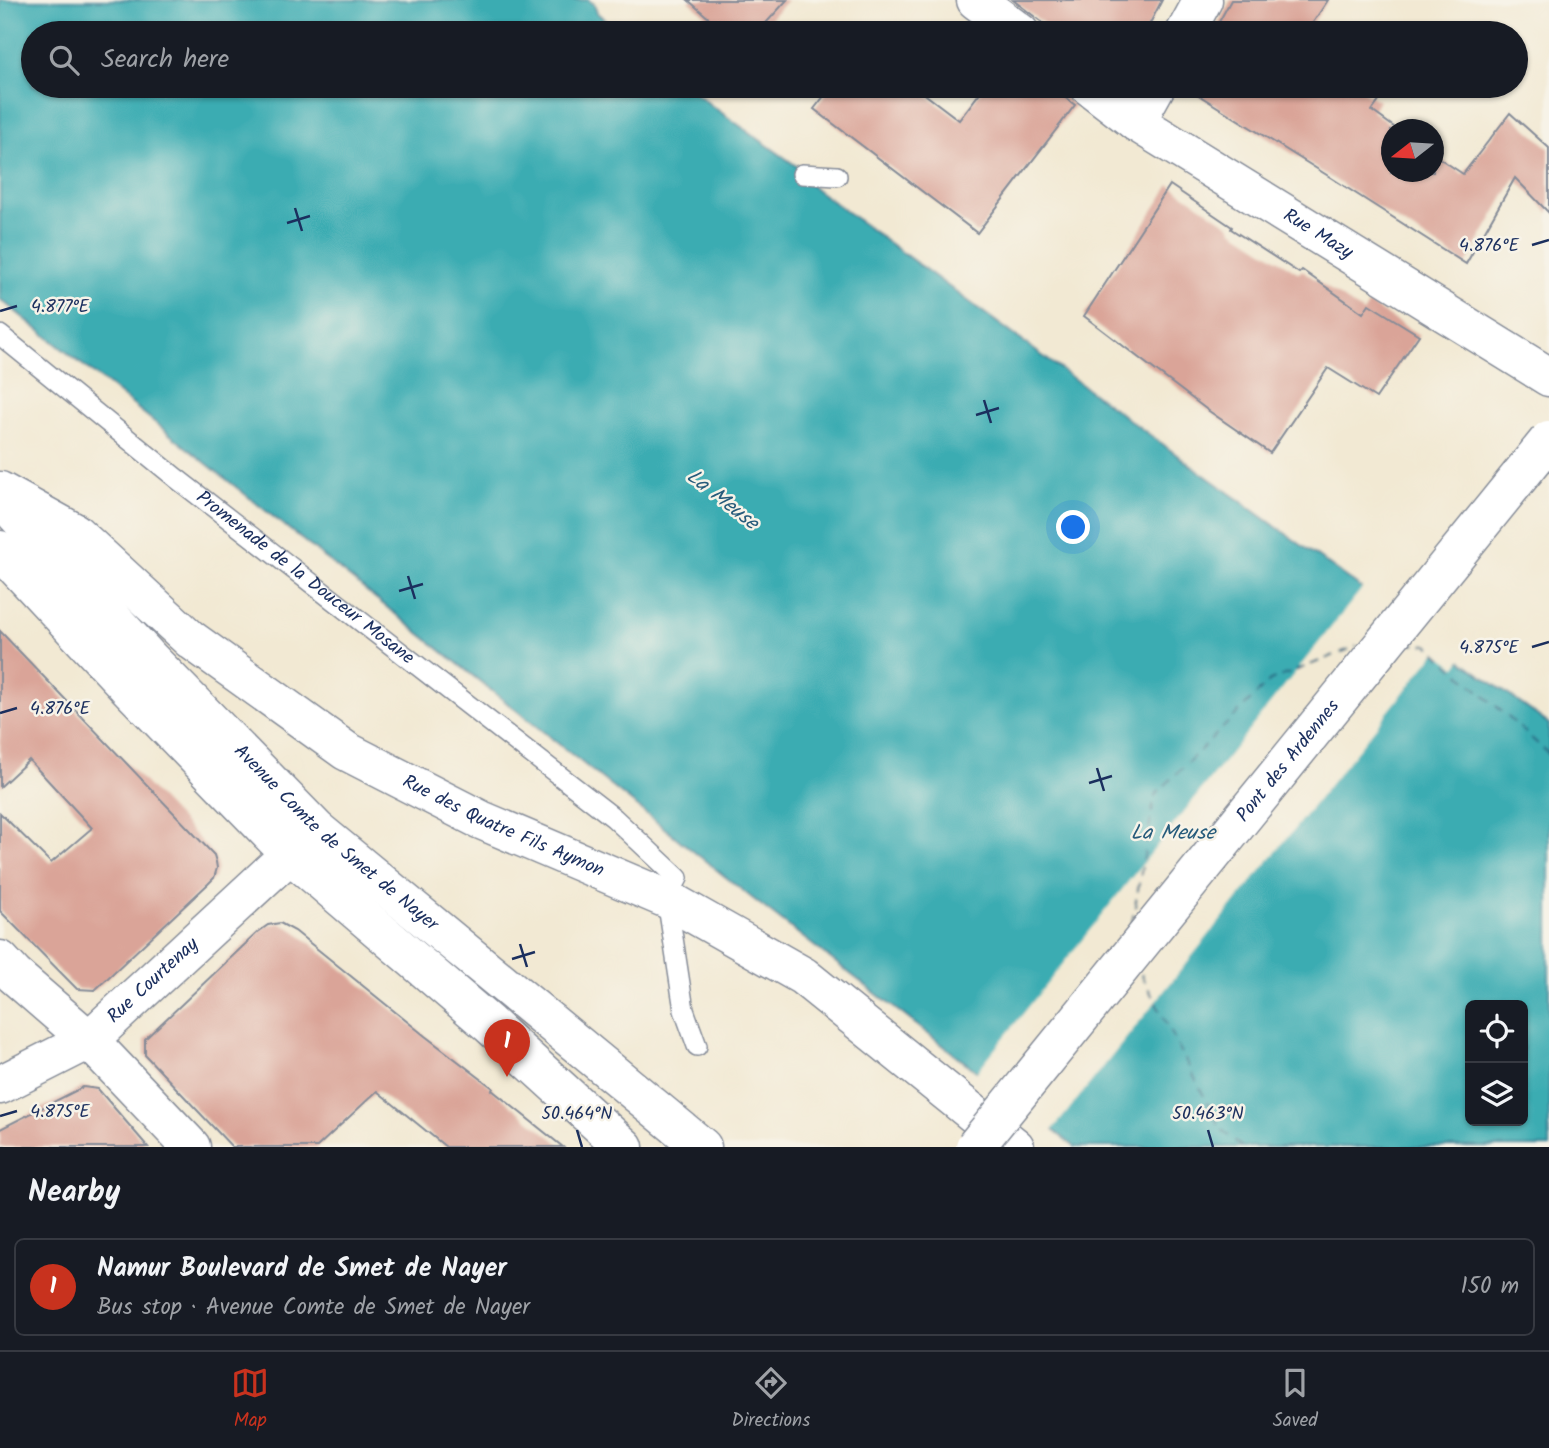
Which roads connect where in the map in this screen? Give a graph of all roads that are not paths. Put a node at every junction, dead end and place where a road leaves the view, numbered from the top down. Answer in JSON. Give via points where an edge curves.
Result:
{"nodes":[{"id":1,"x":976,"y":0,"type":"edge"},
{"id":2,"x":1203,"y":0,"type":"edge"},
{"id":3,"x":1004,"y":21,"type":"edge"},
{"id":4,"x":1192,"y":21,"type":"edge"},
{"id":5,"x":1105,"y":98,"type":"edge"},
{"id":6,"x":1149,"y":98,"type":"edge"},
{"id":7,"x":1136,"y":122,"type":"junction"},
{"id":8,"x":802,"y":174,"type":"dead end"},
{"id":9,"x":836,"y":177,"type":"dead end"},
{"id":10,"x":0,"y":335,"type":"edge"},
{"id":11,"x":1549,"y":377,"type":"edge"},
{"id":12,"x":1549,"y":440,"type":"edge"},
{"id":13,"x":0,"y":491,"type":"edge"},
{"id":14,"x":0,"y":497,"type":"edge"},
{"id":15,"x":0,"y":550,"type":"edge"},
{"id":16,"x":290,"y":854,"type":"junction"},
{"id":17,"x":667,"y":900,"type":"junction"},
{"id":18,"x":0,"y":960,"type":"edge"},
{"id":19,"x":89,"y":1040,"type":"junction"},
{"id":20,"x":697,"y":1046,"type":"dead end"},
{"id":21,"x":0,"y":1084,"type":"edge"},
{"id":22,"x":191,"y":1147,"type":"edge"},
{"id":23,"x":624,"y":1147,"type":"edge"},
{"id":24,"x":702,"y":1147,"type":"edge"},
{"id":25,"x":975,"y":1147,"type":"edge"},
{"id":26,"x":1015,"y":1147,"type":"edge"}],
"edges":[{"from":1,"to":3,"type":"main road"},
{"from":2,"to":4,"type":"main road"},
{"from":5,"to":7,"type":"main road","name":"Rue Mazy"},
{"from":6,"to":7,"type":"main road"},
{"from":7,"to":11,"type":"main road","name":"Rue Mazy"},
{"from":8,"to":9,"type":"lane"},
{"from":10,"to":17,"type":"lane","name":"Promenade de la Douceur Mosane","via":[[614,818],[678,878]]},
{"from":12,"to":25,"type":"main road","name":"Pont des Ardennes","bridge":true},
{"from":13,"to":17,"type":"main road","name":"Rue des Quatre Fils Aymon","via":[[74,532],[190,639],[346,751],[481,820]]},
{"from":14,"to":24,"type":"main road","name":"Avenue Comte de Smet de Nayer","via":[[317,830]]},
{"from":15,"to":16,"type":"main road","name":"Avenue Comte de Smet de Nayer"},
{"from":16,"to":19,"type":"main road","name":"Rue Courtenay"},
{"from":16,"to":23,"type":"main road","name":"Avenue Comte de Smet de Nayer"},
{"from":17,"to":20,"type":"lane","via":[[684,1010]]},
{"from":17,"to":26,"type":"main road","name":"Rue des Quatre Fils Aymon","via":[[803,976]]},
{"from":18,"to":19,"type":"main road"},
{"from":19,"to":21,"type":"main road","name":"Rue Courtenay"},
{"from":19,"to":22,"type":"main road"}]}
